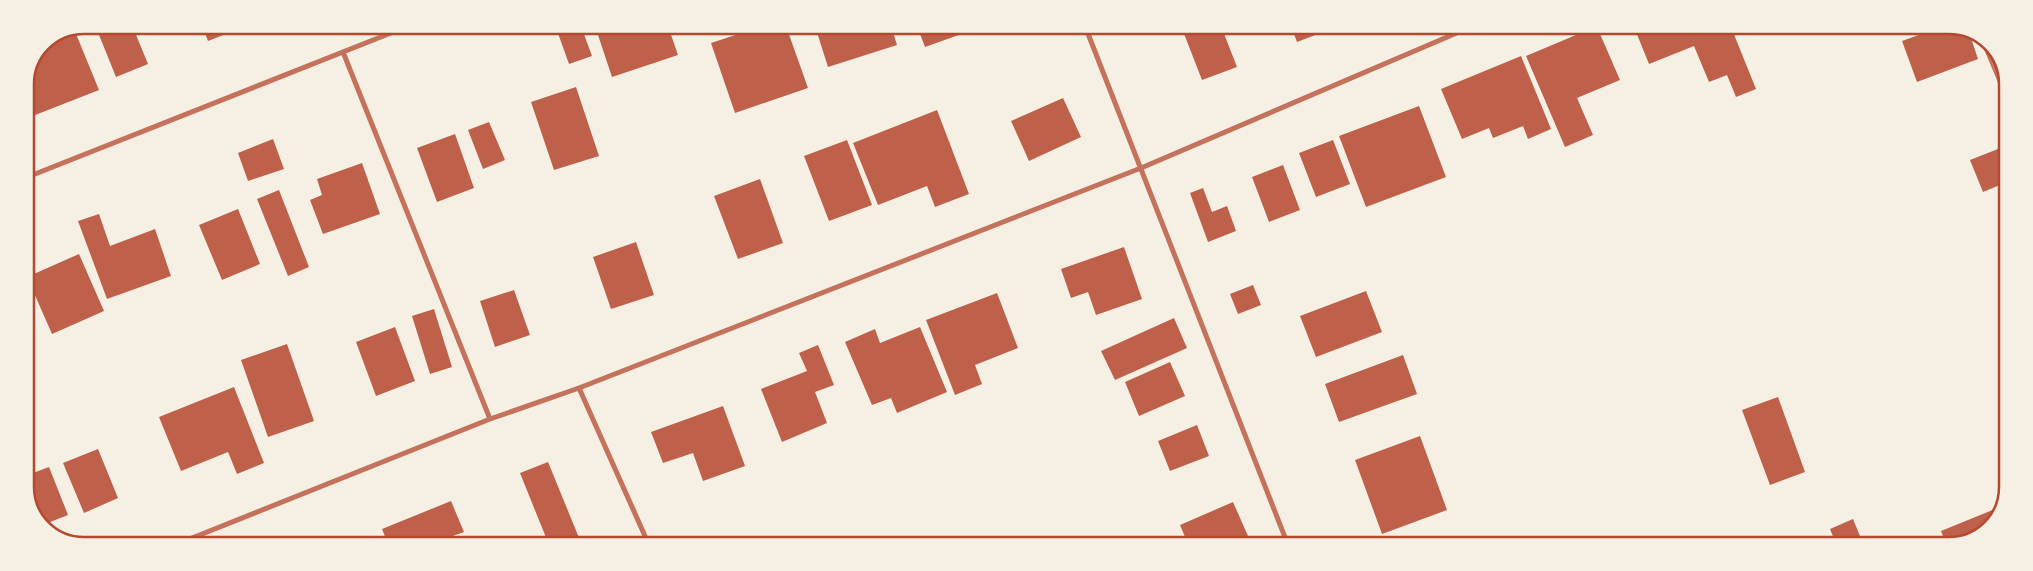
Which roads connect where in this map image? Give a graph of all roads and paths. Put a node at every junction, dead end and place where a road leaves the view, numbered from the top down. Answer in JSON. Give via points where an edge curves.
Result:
{"nodes":[{"id":1,"x":388,"y":34,"type":"edge"},
{"id":2,"x":1089,"y":34,"type":"edge"},
{"id":3,"x":1453,"y":34,"type":"edge"},
{"id":4,"x":343,"y":52,"type":"junction"},
{"id":5,"x":1988,"y":52,"type":"edge"},
{"id":6,"x":1998,"y":77,"type":"edge"},
{"id":7,"x":1141,"y":168,"type":"junction"},
{"id":8,"x":34,"y":174,"type":"edge"},
{"id":9,"x":579,"y":388,"type":"junction"},
{"id":10,"x":490,"y":419,"type":"junction"},
{"id":11,"x":195,"y":537,"type":"edge"},
{"id":12,"x":645,"y":537,"type":"edge"},
{"id":13,"x":1285,"y":537,"type":"edge"}],
"edges":[{"from":1,"to":4,"type":"street"},
{"from":2,"to":7,"type":"street"},
{"from":3,"to":7,"type":"street"},
{"from":4,"to":8,"type":"street"},
{"from":4,"to":10,"type":"street"},
{"from":5,"to":6,"type":"street"},
{"from":7,"to":9,"type":"street"},
{"from":7,"to":13,"type":"street"},
{"from":9,"to":10,"type":"street"},
{"from":9,"to":12,"type":"street"},
{"from":10,"to":11,"type":"street"}]}
